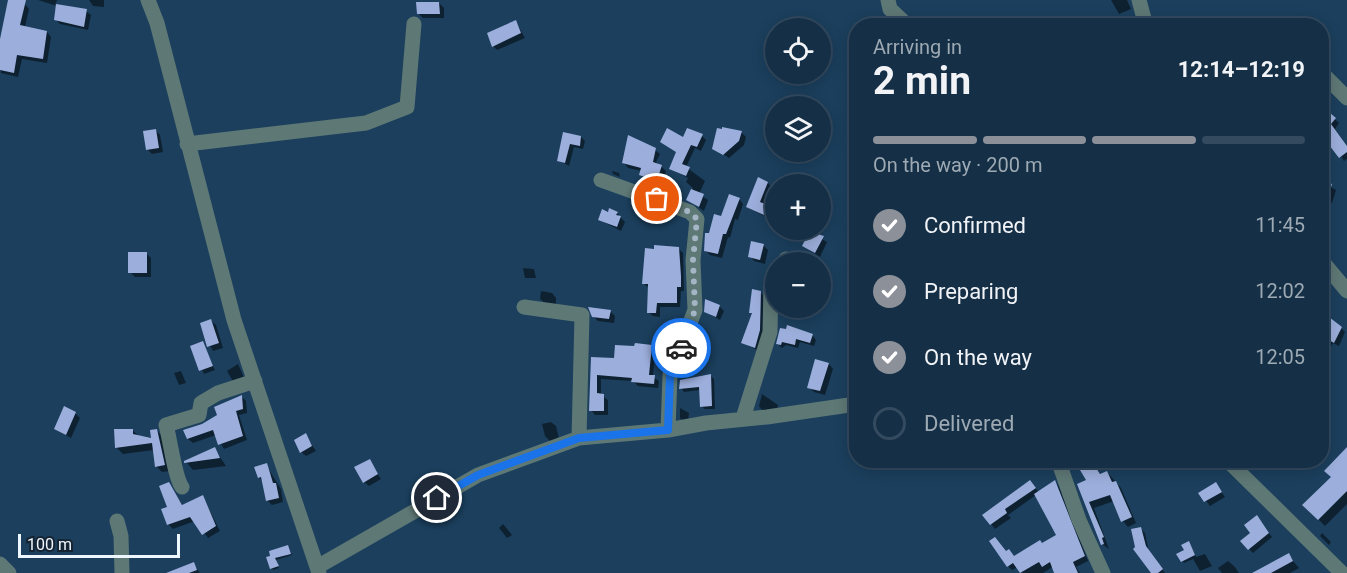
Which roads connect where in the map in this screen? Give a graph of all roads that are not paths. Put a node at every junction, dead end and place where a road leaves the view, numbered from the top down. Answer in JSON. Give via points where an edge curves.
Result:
{"nodes":[{"id":1,"x":148,"y":0,"type":"edge"},
{"id":2,"x":888,"y":0,"type":"edge"},
{"id":3,"x":1138,"y":0,"type":"edge"},
{"id":4,"x":900,"y":18,"type":"edge"},
{"id":5,"x":1144,"y":18,"type":"edge"},
{"id":6,"x":414,"y":24,"type":"dead end"},
{"id":7,"x":1329,"y":80,"type":"edge"},
{"id":8,"x":1347,"y":98,"type":"edge"},
{"id":9,"x":187,"y":144,"type":"junction"},
{"id":10,"x":601,"y":180,"type":"dead end"},
{"id":11,"x":1329,"y":269,"type":"edge"},
{"id":12,"x":1347,"y":291,"type":"edge"},
{"id":13,"x":524,"y":307,"type":"dead end"},
{"id":14,"x":770,"y":318,"type":"edge"},
{"id":15,"x":255,"y":381,"type":"junction"},
{"id":16,"x":849,"y":405,"type":"edge"},
{"id":17,"x":743,"y":418,"type":"junction"},
{"id":18,"x":668,"y":430,"type":"junction"},
{"id":19,"x":579,"y":438,"type":"junction"},
{"id":20,"x":1061,"y":468,"type":"edge"},
{"id":21,"x":1235,"y":468,"type":"edge"},
{"id":22,"x":182,"y":487,"type":"dead end"},
{"id":23,"x":117,"y":520,"type":"dead end"},
{"id":24,"x":0,"y":564,"type":"edge"},
{"id":25,"x":318,"y":570,"type":"edge"},
{"id":26,"x":9,"y":573,"type":"edge"},
{"id":27,"x":122,"y":573,"type":"edge"},
{"id":28,"x":1103,"y":573,"type":"edge"},
{"id":29,"x":1342,"y":573,"type":"edge"}],
"edges":[{"from":1,"to":9,"type":"street"},
{"from":2,"to":4,"type":"street","via":[[890,9]]},
{"from":3,"to":5,"type":"street"},
{"from":6,"to":9,"type":"street","via":[[407,107],[366,123]]},
{"from":7,"to":8,"type":"street"},
{"from":9,"to":15,"type":"street","via":[[234,320]]},
{"from":10,"to":18,"type":"street","via":[[690,212],[697,219],[693,260],[695,310],[670,375]]},
{"from":11,"to":12,"type":"street"},
{"from":13,"to":19,"type":"street","via":[[582,315]]},
{"from":14,"to":17,"type":"street","via":[[770,332]]},
{"from":15,"to":22,"type":"street","via":[[208,398],[201,403],[199,415],[166,424],[177,481]]},
{"from":15,"to":25,"type":"street"},
{"from":16,"to":17,"type":"street"},
{"from":17,"to":18,"type":"street"},
{"from":18,"to":19,"type":"street"},
{"from":19,"to":25,"type":"street","via":[[478,475]]},
{"from":20,"to":28,"type":"street"},
{"from":21,"to":29,"type":"street"},
{"from":23,"to":27,"type":"street"},
{"from":24,"to":26,"type":"street"}]}
